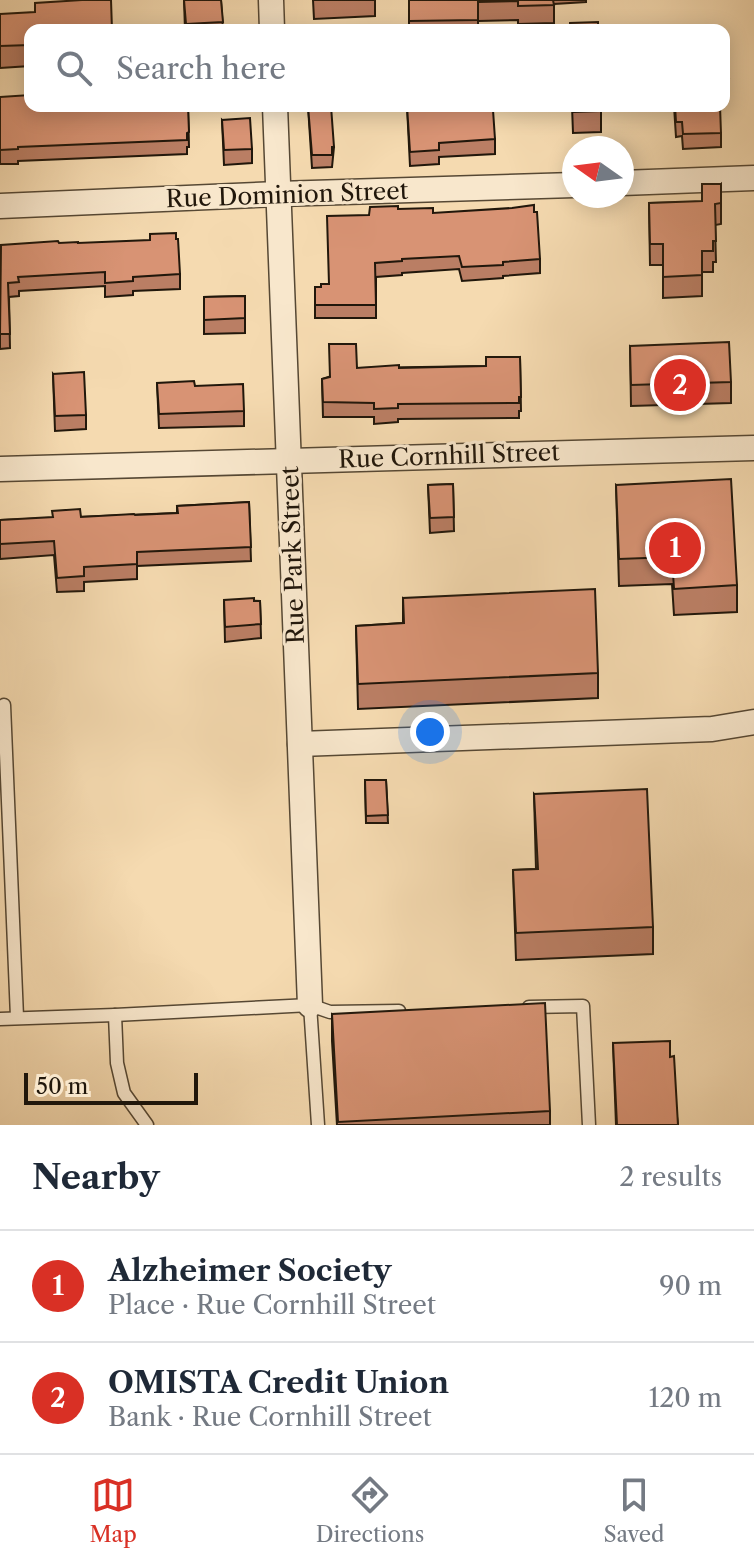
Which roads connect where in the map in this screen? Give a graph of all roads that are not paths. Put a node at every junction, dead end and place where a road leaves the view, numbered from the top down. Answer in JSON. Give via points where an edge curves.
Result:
{"nodes":[{"id":1,"x":271,"y":0,"type":"edge"},
{"id":2,"x":272,"y":24,"type":"edge"},
{"id":3,"x":275,"y":112,"type":"edge"},
{"id":4,"x":754,"y":178,"type":"edge"},
{"id":5,"x":634,"y":183,"type":"edge"},
{"id":6,"x":562,"y":185,"type":"edge"},
{"id":7,"x":278,"y":194,"type":"junction"},
{"id":8,"x":0,"y":206,"type":"edge"},
{"id":9,"x":754,"y":448,"type":"edge"},
{"id":10,"x":289,"y":461,"type":"junction"},
{"id":11,"x":0,"y":469,"type":"edge"},
{"id":12,"x":4,"y":705,"type":"dead end"},
{"id":13,"x":754,"y":722,"type":"edge"},
{"id":14,"x":300,"y":744,"type":"junction"},
{"id":15,"x":310,"y":1005,"type":"junction"},
{"id":16,"x":520,"y":1008,"type":"edge"},
{"id":17,"x":409,"y":1010,"type":"edge"},
{"id":18,"x":115,"y":1015,"type":"junction"},
{"id":19,"x":17,"y":1017,"type":"junction"},
{"id":20,"x":0,"y":1019,"type":"edge"},
{"id":21,"x":147,"y":1125,"type":"edge"},
{"id":22,"x":318,"y":1125,"type":"edge"},
{"id":23,"x":589,"y":1125,"type":"edge"}],
"edges":[{"from":1,"to":2,"type":"street"},
{"from":3,"to":7,"type":"street","name":"Rue Park Street"},
{"from":4,"to":5,"type":"street"},
{"from":6,"to":7,"type":"street","name":"Rue Dominion Street"},
{"from":7,"to":8,"type":"street","name":"Rue Dominion Street"},
{"from":7,"to":10,"type":"street","name":"Rue Park Street"},
{"from":9,"to":10,"type":"street","name":"Rue Cornhill Street"},
{"from":10,"to":11,"type":"street","name":"Rue Cornhill Street"},
{"from":10,"to":14,"type":"street","name":"Rue Park Street"},
{"from":12,"to":19,"type":"lane"},
{"from":13,"to":14,"type":"street","via":[[712,729]]},
{"from":14,"to":15,"type":"street","name":"Rue Park Street"},
{"from":15,"to":17,"type":"lane","via":[[330,1012]]},
{"from":15,"to":18,"type":"lane"},
{"from":15,"to":22,"type":"lane"},
{"from":16,"to":23,"type":"lane","via":[[583,1006]]},
{"from":18,"to":19,"type":"lane"},
{"from":18,"to":21,"type":"lane","via":[[124,1093]]},
{"from":19,"to":20,"type":"lane"}]}
